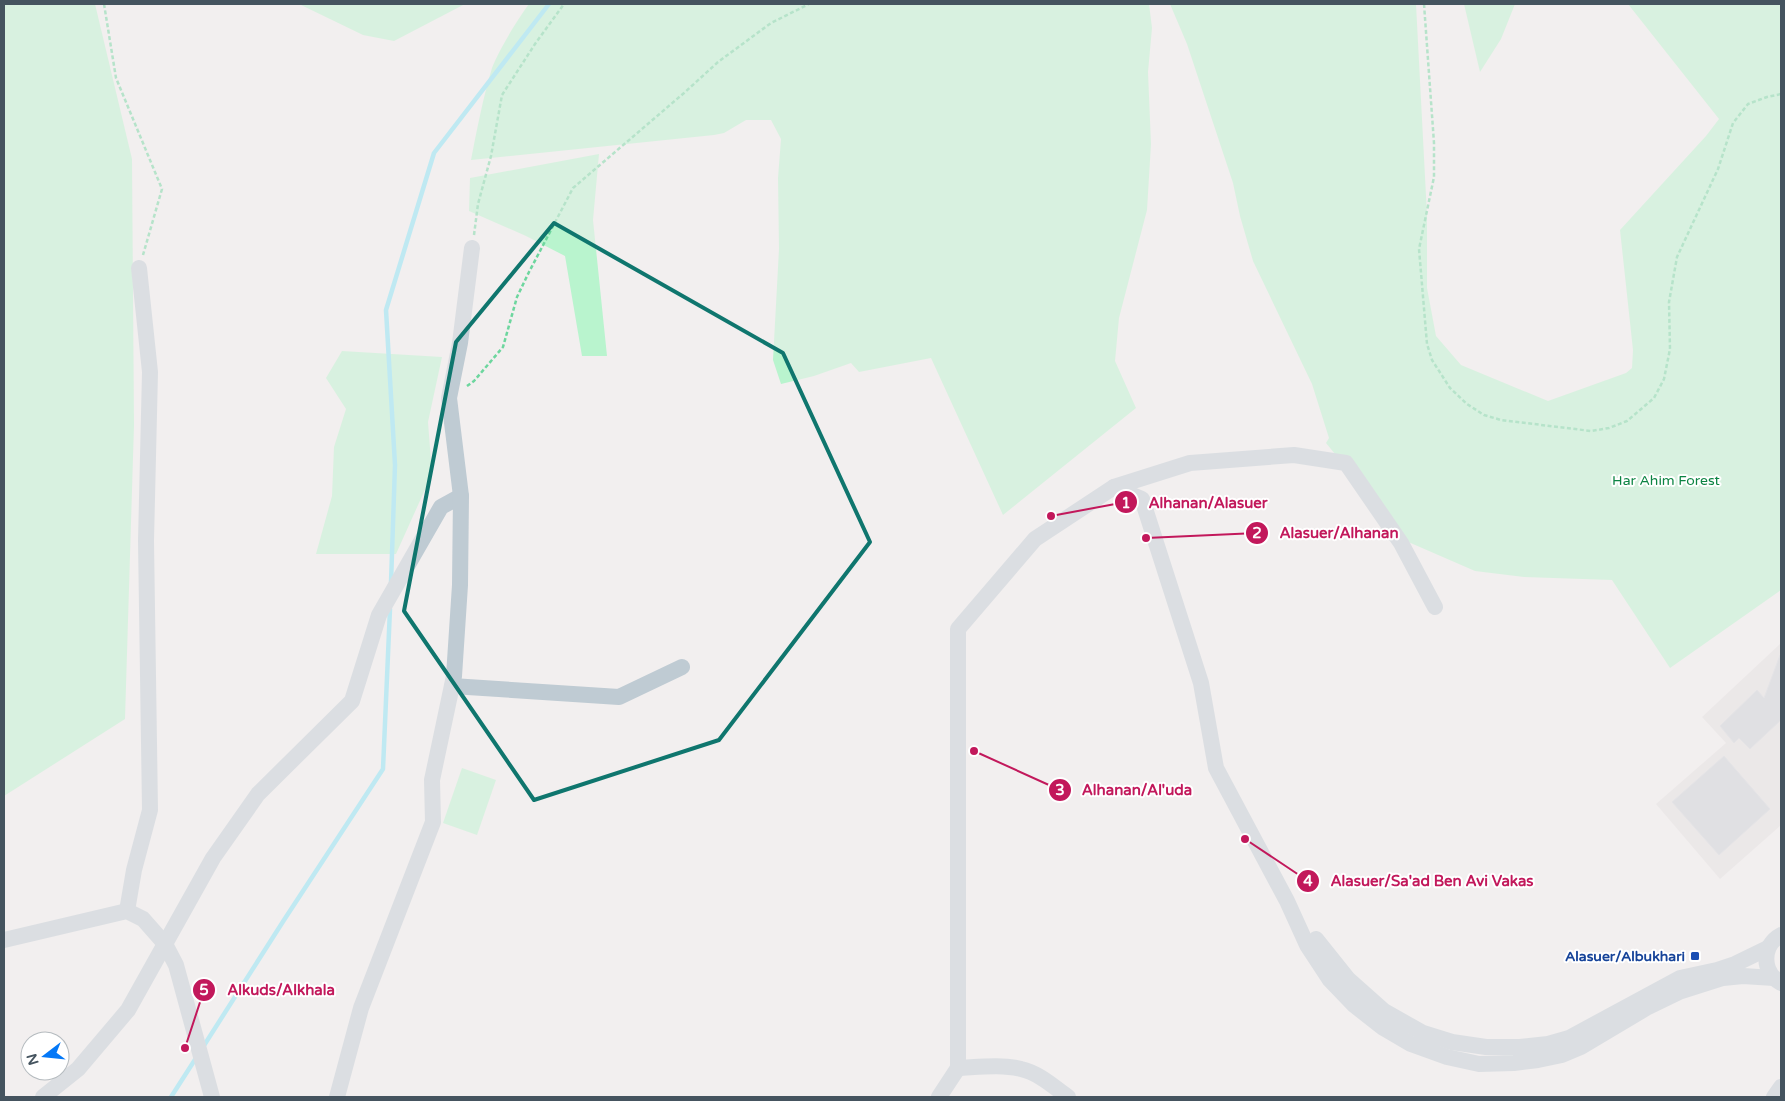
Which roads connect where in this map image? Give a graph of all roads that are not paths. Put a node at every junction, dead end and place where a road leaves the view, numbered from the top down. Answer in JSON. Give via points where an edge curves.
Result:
{"nodes":[{"id":1,"x":472,"y":248,"type":"road end"},
{"id":2,"x":138,"y":268,"type":"road end"},
{"id":3,"x":1114,"y":487,"type":"junction"},
{"id":4,"x":461,"y":496,"type":"junction"},
{"id":5,"x":1435,"y":607,"type":"dead end"},
{"id":6,"x":682,"y":667,"type":"dead end"},
{"id":7,"x":452,"y":686,"type":"junction"},
{"id":8,"x":1287,"y":901,"type":"junction"},
{"id":9,"x":127,"y":911,"type":"junction"},
{"id":10,"x":1781,"y":935,"type":"edge"},
{"id":11,"x":4,"y":940,"type":"edge"},
{"id":12,"x":166,"y":944,"type":"junction"},
{"id":13,"x":1768,"y":948,"type":"junction"},
{"id":14,"x":1779,"y":982,"type":"edge"},
{"id":15,"x":958,"y":1068,"type":"junction"},
{"id":16,"x":1781,"y":1087,"type":"edge"},
{"id":17,"x":43,"y":1097,"type":"edge"},
{"id":18,"x":212,"y":1097,"type":"edge"},
{"id":19,"x":337,"y":1097,"type":"edge"},
{"id":20,"x":939,"y":1097,"type":"edge"},
{"id":21,"x":1068,"y":1097,"type":"edge"},
{"id":22,"x":1774,"y":1097,"type":"edge"}],
"edges":[{"from":1,"to":4,"type":"street","via":[[460,343],[449,398]]},
{"from":2,"to":9,"type":"street","via":[[150,372],[146,541],[150,810]]},
{"from":3,"to":5,"type":"street","via":[[1190,463],[1294,455],[1346,463],[1401,543]]},
{"from":3,"to":8,"type":"street","via":[[1142,499],[1202,683],[1216,768]]},
{"from":3,"to":15,"type":"street","via":[[1035,539],[958,629]]},
{"from":4,"to":7,"type":"street","via":[[460,585]]},
{"from":4,"to":12,"type":"street","via":[[441,506],[379,615],[352,701],[258,794],[213,858]]},
{"from":6,"to":7,"type":"street","via":[[619,697]]},
{"from":7,"to":19,"type":"street","via":[[432,780],[433,822],[361,1008]]},
{"from":8,"to":13,"type":"street","via":[[1348,979],[1384,1011],[1423,1033],[1486,1047],[1520,1047],[1570,1038],[1680,978],[1718,970]]},
{"from":8,"to":14,"type":"street","via":[[1330,980],[1354,1005],[1411,1044],[1479,1064],[1514,1063],[1562,1055],[1679,992],[1723,978],[1744,976]]},
{"from":9,"to":11,"type":"street"},
{"from":9,"to":12,"type":"street","via":[[143,919]]},
{"from":10,"to":13,"type":"street"},
{"from":12,"to":17,"type":"street","via":[[128,1010],[78,1069]]},
{"from":12,"to":18,"type":"street","via":[[176,965]]},
{"from":13,"to":14,"type":"street","via":[[1767,966]]},
{"from":15,"to":20,"type":"street"},
{"from":15,"to":21,"type":"street","via":[[996,1066],[1022,1069],[1042,1078]]},
{"from":16,"to":22,"type":"street"}]}
